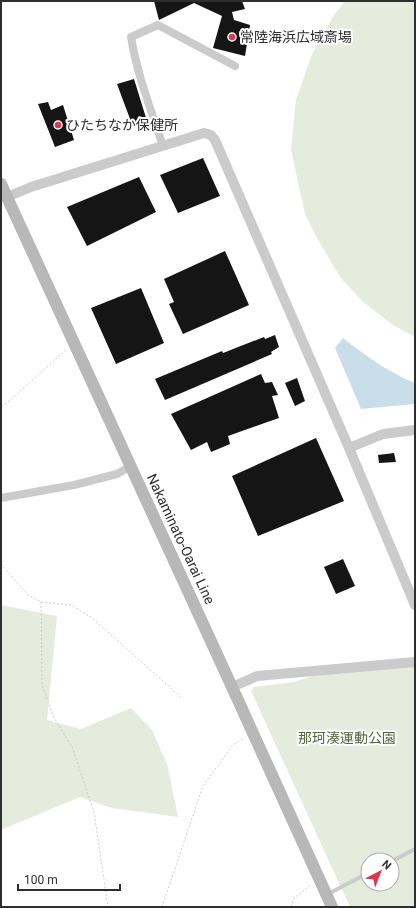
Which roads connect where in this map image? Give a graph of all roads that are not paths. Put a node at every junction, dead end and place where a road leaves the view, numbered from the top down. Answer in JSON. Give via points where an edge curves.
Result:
{"nodes":[{"id":1,"x":235,"y":66,"type":"dead end"},
{"id":2,"x":163,"y":146,"type":"junction"},
{"id":3,"x":1,"y":184,"type":"edge"},
{"id":4,"x":7,"y":197,"type":"junction"},
{"id":5,"x":415,"y":430,"type":"edge"},
{"id":6,"x":349,"y":448,"type":"junction"},
{"id":7,"x":131,"y":466,"type":"junction"},
{"id":8,"x":1,"y":498,"type":"edge"},
{"id":9,"x":415,"y":605,"type":"edge"},
{"id":10,"x":415,"y":662,"type":"edge"},
{"id":11,"x":232,"y":687,"type":"junction"},
{"id":12,"x":415,"y":849,"type":"edge"},
{"id":13,"x":400,"y":857,"type":"edge"},
{"id":14,"x":360,"y":877,"type":"edge"},
{"id":15,"x":326,"y":895,"type":"junction"},
{"id":16,"x":332,"y":907,"type":"edge"}],
"edges":[{"from":1,"to":2,"type":"street","via":[[158,25],[131,37],[140,78]]},
{"from":2,"to":4,"type":"street","via":[[31,187]]},
{"from":2,"to":6,"type":"street","via":[[204,133],[211,135],[215,140]]},
{"from":3,"to":4,"type":"main road","name":"Nakaminato-Oarai Line"},
{"from":4,"to":7,"type":"main road","name":"Nakaminato-Oarai Line"},
{"from":5,"to":6,"type":"street","via":[[382,434]]},
{"from":6,"to":9,"type":"street"},
{"from":7,"to":8,"type":"street","via":[[117,474],[74,485]]},
{"from":7,"to":11,"type":"main road","name":"Nakaminato-Oarai Line"},
{"from":10,"to":11,"type":"street","via":[[257,676]]},
{"from":11,"to":15,"type":"main road","name":"Nakaminato-Oarai Line"},
{"from":12,"to":13,"type":"lane"},
{"from":14,"to":15,"type":"lane"},
{"from":15,"to":16,"type":"main road","name":"Nakaminato-Oarai Line"}]}
